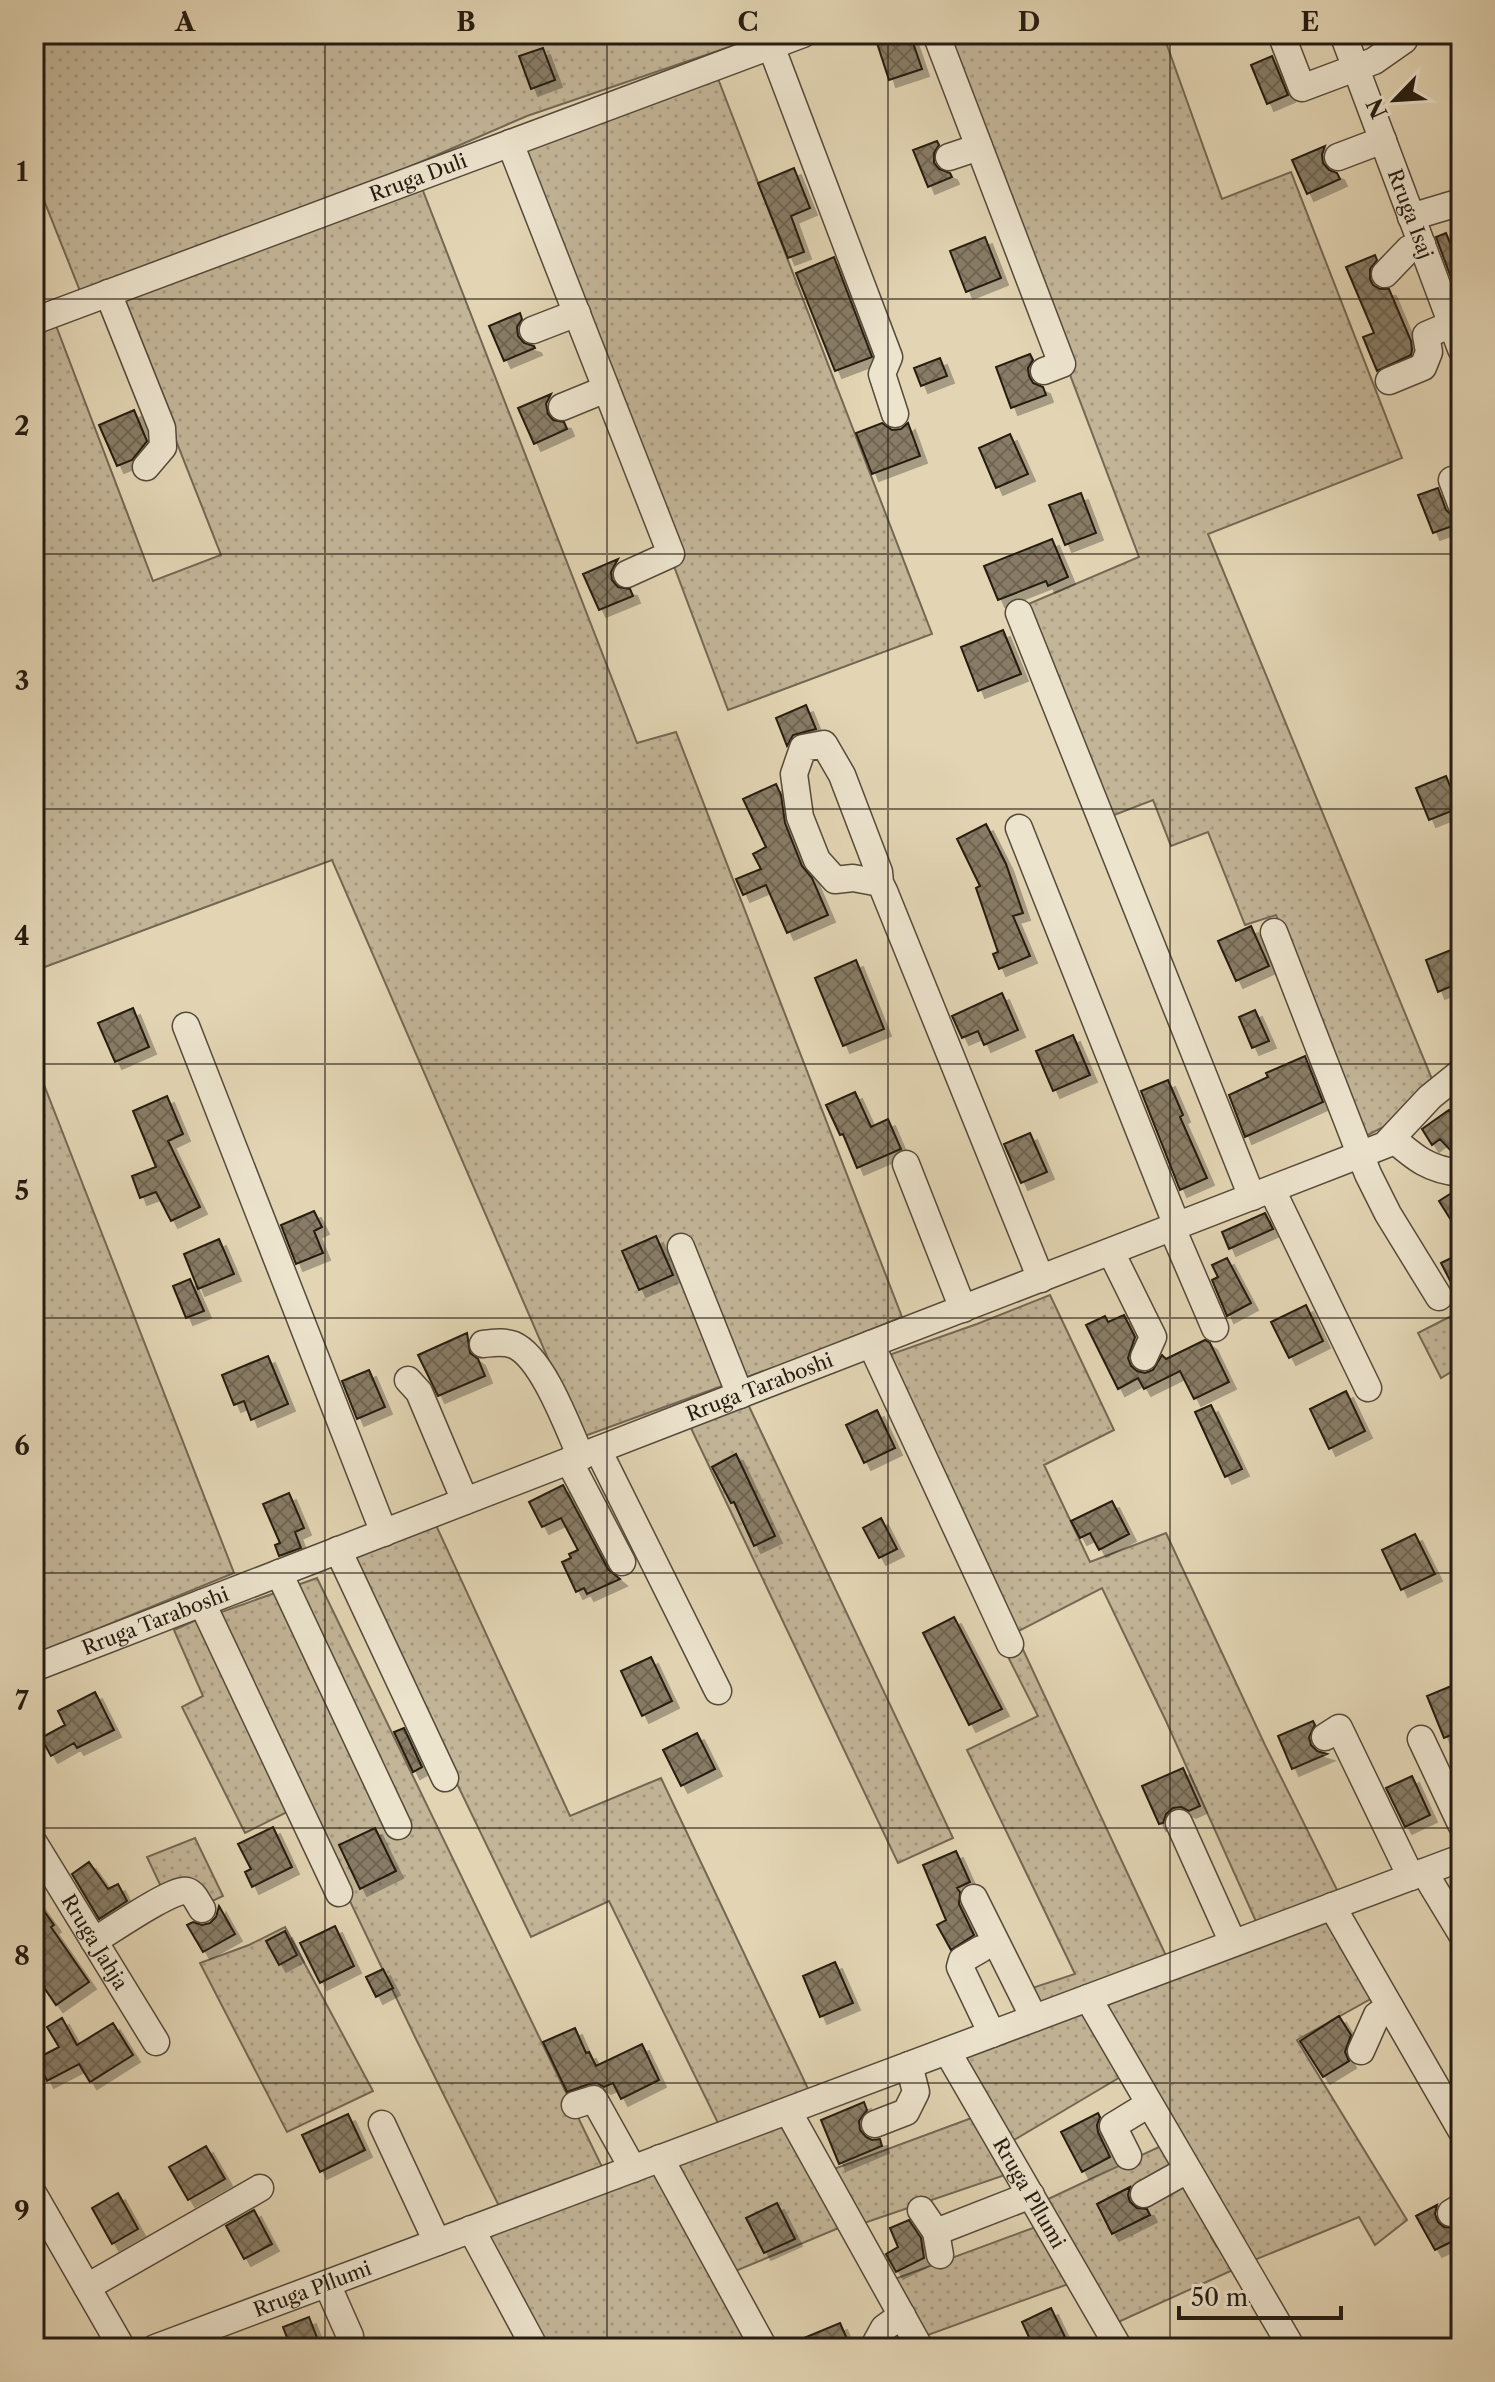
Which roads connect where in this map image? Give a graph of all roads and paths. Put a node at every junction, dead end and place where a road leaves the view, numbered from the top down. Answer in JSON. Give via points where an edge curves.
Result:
{"nodes":[{"id":1,"x":1281,"y":34,"type":"edge"},
{"id":2,"x":1343,"y":34,"type":"edge"},
{"id":3,"x":786,"y":38,"type":"edge"},
{"id":4,"x":1404,"y":40,"type":"dead end"},
{"id":5,"x":932,"y":43,"type":"edge"},
{"id":6,"x":1356,"y":68,"type":"junction"},
{"id":7,"x":1383,"y":140,"type":"junction"},
{"id":8,"x":510,"y":143,"type":"junction"},
{"id":9,"x":979,"y":147,"type":"junction"},
{"id":10,"x":949,"y":157,"type":"dead end"},
{"id":11,"x":1338,"y":157,"type":"dead end"},
{"id":12,"x":1461,"y":202,"type":"edge"},
{"id":13,"x":1411,"y":217,"type":"junction"},
{"id":14,"x":1008,"y":225,"type":"junction"},
{"id":15,"x":1422,"y":244,"type":"junction"},
{"id":16,"x":998,"y":255,"type":"dead end"},
{"id":17,"x":1385,"y":274,"type":"dead end"},
{"id":18,"x":108,"y":293,"type":"junction"},
{"id":19,"x":577,"y":313,"type":"junction"},
{"id":20,"x":34,"y":321,"type":"edge"},
{"id":21,"x":1452,"y":324,"type":"junction"},
{"id":22,"x":533,"y":330,"type":"dead end"},
{"id":23,"x":1461,"y":349,"type":"edge"},
{"id":24,"x":1044,"y":371,"type":"dead end"},
{"id":25,"x":1389,"y":381,"type":"dead end"},
{"id":26,"x":606,"y":389,"type":"junction"},
{"id":27,"x":562,"y":407,"type":"dead end"},
{"id":28,"x":895,"y":414,"type":"dead end"},
{"id":29,"x":146,"y":467,"type":"dead end"},
{"id":30,"x":627,"y":574,"type":"dead end"},
{"id":31,"x":1019,"y":613,"type":"dead end"},
{"id":32,"x":1019,"y":828,"type":"dead end"},
{"id":33,"x":880,"y":883,"type":"junction"},
{"id":34,"x":1274,"y":932,"type":"dead end"},
{"id":35,"x":186,"y":1026,"type":"dead end"},
{"id":36,"x":1461,"y":1072,"type":"edge"},
{"id":37,"x":1392,"y":1138,"type":"junction"},
{"id":38,"x":1361,"y":1155,"type":"junction"},
{"id":39,"x":906,"y":1164,"type":"dead end"},
{"id":40,"x":1461,"y":1173,"type":"edge"},
{"id":41,"x":1262,"y":1194,"type":"junction"},
{"id":42,"x":1174,"y":1227,"type":"junction"},
{"id":43,"x":681,"y":1247,"type":"dead end"},
{"id":44,"x":1111,"y":1252,"type":"junction"},
{"id":45,"x":1041,"y":1279,"type":"junction"},
{"id":46,"x":1439,"y":1297,"type":"dead end"},
{"id":47,"x":963,"y":1309,"type":"junction"},
{"id":48,"x":1215,"y":1328,"type":"dead end"},
{"id":49,"x":483,"y":1344,"type":"dead end"},
{"id":50,"x":871,"y":1344,"type":"junction"},
{"id":51,"x":1144,"y":1357,"type":"dead end"},
{"id":52,"x":408,"y":1380,"type":"dead end"},
{"id":53,"x":1368,"y":1388,"type":"dead end"},
{"id":54,"x":740,"y":1395,"type":"junction"},
{"id":55,"x":582,"y":1456,"type":"junction"},
{"id":56,"x":465,"y":1501,"type":"junction"},
{"id":57,"x":384,"y":1533,"type":"junction"},
{"id":58,"x":338,"y":1550,"type":"junction"},
{"id":59,"x":622,"y":1562,"type":"dead end"},
{"id":60,"x":279,"y":1573,"type":"junction"},
{"id":61,"x":202,"y":1603,"type":"junction"},
{"id":62,"x":1010,"y":1644,"type":"dead end"},
{"id":63,"x":34,"y":1668,"type":"edge"},
{"id":64,"x":718,"y":1691,"type":"dead end"},
{"id":65,"x":1325,"y":1737,"type":"dead end"},
{"id":66,"x":1421,"y":1739,"type":"dead end"},
{"id":67,"x":445,"y":1778,"type":"dead end"},
{"id":68,"x":1179,"y":1823,"type":"dead end"},
{"id":69,"x":1461,"y":1824,"type":"edge"},
{"id":70,"x":398,"y":1826,"type":"dead end"},
{"id":71,"x":34,"y":1843,"type":"edge"},
{"id":72,"x":1461,"y":1858,"type":"edge"},
{"id":73,"x":1418,"y":1874,"type":"junction"},
{"id":74,"x":339,"y":1893,"type":"dead end"},
{"id":75,"x":974,"y":1898,"type":"dead end"},
{"id":76,"x":1332,"y":1906,"type":"junction"},
{"id":77,"x":202,"y":1909,"type":"dead end"},
{"id":78,"x":1461,"y":1933,"type":"edge"},
{"id":79,"x":94,"y":1941,"type":"junction"},
{"id":80,"x":1233,"y":1943,"type":"junction"},
{"id":81,"x":981,"y":1949,"type":"dead end"},
{"id":82,"x":1088,"y":1998,"type":"junction"},
{"id":83,"x":1390,"y":2007,"type":"junction"},
{"id":84,"x":1034,"y":2018,"type":"junction"},
{"id":85,"x":992,"y":2034,"type":"junction"},
{"id":86,"x":156,"y":2042,"type":"dead end"},
{"id":87,"x":947,"y":2051,"type":"junction"},
{"id":88,"x":1361,"y":2051,"type":"dead end"},
{"id":89,"x":909,"y":2065,"type":"junction"},
{"id":90,"x":1149,"y":2104,"type":"junction"},
{"id":91,"x":575,"y":2105,"type":"dead end"},
{"id":92,"x":788,"y":2111,"type":"junction"},
{"id":93,"x":382,"y":2124,"type":"dead end"},
{"id":94,"x":875,"y":2124,"type":"dead end"},
{"id":95,"x":1461,"y":2130,"type":"edge"},
{"id":96,"x":1128,"y":2156,"type":"dead end"},
{"id":97,"x":660,"y":2158,"type":"junction"},
{"id":98,"x":633,"y":2169,"type":"junction"},
{"id":99,"x":1187,"y":2170,"type":"junction"},
{"id":100,"x":260,"y":2188,"type":"dead end"},
{"id":101,"x":1144,"y":2194,"type":"dead end"},
{"id":102,"x":34,"y":2195,"type":"edge"},
{"id":103,"x":1031,"y":2195,"type":"junction"},
{"id":104,"x":921,"y":2210,"type":"dead end"},
{"id":105,"x":471,"y":2229,"type":"junction"},
{"id":106,"x":437,"y":2242,"type":"junction"},
{"id":107,"x":327,"y":2284,"type":"junction"},
{"id":108,"x":87,"y":2287,"type":"junction"},
{"id":109,"x":902,"y":2315,"type":"junction"},
{"id":110,"x":1116,"y":2342,"type":"edge"},
{"id":111,"x":525,"y":2344,"type":"edge"},
{"id":112,"x":122,"y":2348,"type":"edge"},
{"id":113,"x":155,"y":2348,"type":"edge"},
{"id":114,"x":350,"y":2348,"type":"edge"},
{"id":115,"x":764,"y":2348,"type":"edge"},
{"id":116,"x":873,"y":2348,"type":"edge"},
{"id":117,"x":920,"y":2348,"type":"edge"},
{"id":118,"x":1292,"y":2348,"type":"edge"}],
"edges":[{"from":1,"to":6,"type":"street","via":[[1302,88]]},
{"from":2,"to":6,"type":"street","name":"Rruga Isaj"},
{"from":3,"to":8,"type":"street","name":"Rruga Duli"},
{"from":3,"to":28,"type":"street","via":[[810,187],[889,357],[882,374]]},
{"from":4,"to":6,"type":"street"},
{"from":5,"to":9,"type":"street"},
{"from":6,"to":7,"type":"street","name":"Rruga Isaj"},
{"from":7,"to":11,"type":"street"},
{"from":7,"to":13,"type":"street","name":"Rruga Isaj"},
{"from":8,"to":18,"type":"street","name":"Rruga Duli"},
{"from":8,"to":19,"type":"street"},
{"from":9,"to":10,"type":"street"},
{"from":9,"to":14,"type":"street"},
{"from":12,"to":13,"type":"street"},
{"from":13,"to":15,"type":"street","name":"Rruga Isaj"},
{"from":14,"to":16,"type":"street","via":[[997,229],[1006,253]]},
{"from":14,"to":24,"type":"street","via":[[1062,364]]},
{"from":15,"to":17,"type":"street","via":[[1409,249]]},
{"from":15,"to":21,"type":"street","name":"Rruga Isaj"},
{"from":18,"to":20,"type":"street","name":"Rruga Duli"},
{"from":18,"to":29,"type":"street","via":[[162,428],[163,447]]},
{"from":19,"to":22,"type":"street"},
{"from":19,"to":26,"type":"street"},
{"from":21,"to":23,"type":"street","name":"Rruga Isaj"},
{"from":21,"to":25,"type":"street","via":[[1426,335],[1429,352],[1423,367]]},
{"from":26,"to":27,"type":"street"},
{"from":26,"to":30,"type":"street","via":[[671,554]]},
{"from":31,"to":41,"type":"street"},
{"from":32,"to":42,"type":"street"},
{"from":33,"to":33,"type":"street","via":[[836,764],[824,744],[803,748],[794,774],[800,817],[817,860],[835,880]]},
{"from":33,"to":45,"type":"street"},
{"from":34,"to":38,"type":"street"},
{"from":35,"to":57,"type":"street"},
{"from":36,"to":37,"type":"street","name":"Rruga Taraboshi"},
{"from":37,"to":38,"type":"street","name":"Rruga Taraboshi"},
{"from":37,"to":40,"type":"street","via":[[1424,1164]]},
{"from":38,"to":41,"type":"street","name":"Rruga Taraboshi"},
{"from":38,"to":46,"type":"street","via":[[1388,1214]]},
{"from":39,"to":47,"type":"street"},
{"from":41,"to":42,"type":"street","name":"Rruga Taraboshi"},
{"from":41,"to":53,"type":"street"},
{"from":42,"to":44,"type":"street","name":"Rruga Taraboshi"},
{"from":42,"to":48,"type":"street"},
{"from":43,"to":54,"type":"street"},
{"from":44,"to":45,"type":"street","name":"Rruga Taraboshi"},
{"from":44,"to":51,"type":"street","via":[[1153,1337]]},
{"from":45,"to":47,"type":"street","name":"Rruga Taraboshi"},
{"from":47,"to":50,"type":"street","name":"Rruga Taraboshi"},
{"from":49,"to":55,"type":"street","via":[[518,1347],[534,1362]]},
{"from":50,"to":54,"type":"street","name":"Rruga Taraboshi"},
{"from":50,"to":62,"type":"street"},
{"from":52,"to":56,"type":"street","via":[[419,1392]]},
{"from":54,"to":55,"type":"street","name":"Rruga Taraboshi"},
{"from":55,"to":56,"type":"street","name":"Rruga Taraboshi"},
{"from":55,"to":59,"type":"street"},
{"from":55,"to":64,"type":"street"},
{"from":56,"to":57,"type":"street","name":"Rruga Taraboshi"},
{"from":57,"to":58,"type":"street","name":"Rruga Taraboshi"},
{"from":58,"to":60,"type":"street","name":"Rruga Taraboshi"},
{"from":58,"to":67,"type":"street"},
{"from":60,"to":61,"type":"street","name":"Rruga Taraboshi"},
{"from":60,"to":70,"type":"street"},
{"from":61,"to":63,"type":"street","name":"Rruga Taraboshi"},
{"from":61,"to":74,"type":"street"},
{"from":65,"to":73,"type":"street","via":[[1339,1728]]},
{"from":66,"to":69,"type":"street"},
{"from":68,"to":80,"type":"street"},
{"from":71,"to":79,"type":"street","name":"Rruga Jahja"},
{"from":72,"to":73,"type":"street","name":"Rruga Pllumi"},
{"from":73,"to":76,"type":"street","name":"Rruga Pllumi"},
{"from":73,"to":78,"type":"street"},
{"from":75,"to":84,"type":"street"},
{"from":76,"to":80,"type":"street","name":"Rruga Pllumi"},
{"from":76,"to":83,"type":"street"},
{"from":77,"to":79,"type":"street","via":[[191,1892],[182,1889]]},
{"from":79,"to":86,"type":"street","name":"Rruga Jahja"},
{"from":80,"to":82,"type":"street","name":"Rruga Pllumi"},
{"from":81,"to":85,"type":"street","via":[[962,1960],[960,1967]]},
{"from":82,"to":84,"type":"street","name":"Rruga Pllumi"},
{"from":82,"to":90,"type":"street"},
{"from":83,"to":88,"type":"street","via":[[1377,2015]]},
{"from":83,"to":95,"type":"street"},
{"from":84,"to":85,"type":"street","name":"Rruga Pllumi"},
{"from":85,"to":87,"type":"street","name":"Rruga Pllumi"},
{"from":87,"to":89,"type":"street","name":"Rruga Pllumi"},
{"from":87,"to":103,"type":"street","name":"Rruga Pllumi"},
{"from":89,"to":92,"type":"street","name":"Rruga Pllumi"},
{"from":89,"to":94,"type":"street","via":[[916,2092],[906,2112]]},
{"from":90,"to":96,"type":"street","via":[[1113,2126]]},
{"from":90,"to":99,"type":"street"},
{"from":91,"to":98,"type":"street","via":[[594,2099]]},
{"from":92,"to":97,"type":"street","name":"Rruga Pllumi"},
{"from":92,"to":109,"type":"street"},
{"from":93,"to":106,"type":"street"},
{"from":97,"to":98,"type":"street","name":"Rruga Pllumi"},
{"from":97,"to":115,"type":"street"},
{"from":98,"to":105,"type":"street","name":"Rruga Pllumi"},
{"from":99,"to":101,"type":"street"},
{"from":99,"to":118,"type":"street"},
{"from":100,"to":108,"type":"street"},
{"from":102,"to":108,"type":"street"},
{"from":103,"to":104,"type":"street","via":[[938,2243]]},
{"from":103,"to":110,"type":"street","name":"Rruga Pllumi"},
{"from":105,"to":106,"type":"street","name":"Rruga Pllumi"},
{"from":105,"to":111,"type":"street"},
{"from":106,"to":107,"type":"street","name":"Rruga Pllumi"},
{"from":107,"to":113,"type":"street","name":"Rruga Pllumi"},
{"from":107,"to":114,"type":"street","via":[[350,2336]]},
{"from":108,"to":112,"type":"street"},
{"from":109,"to":116,"type":"street","via":[[884,2328]]},
{"from":109,"to":117,"type":"street"}]}
